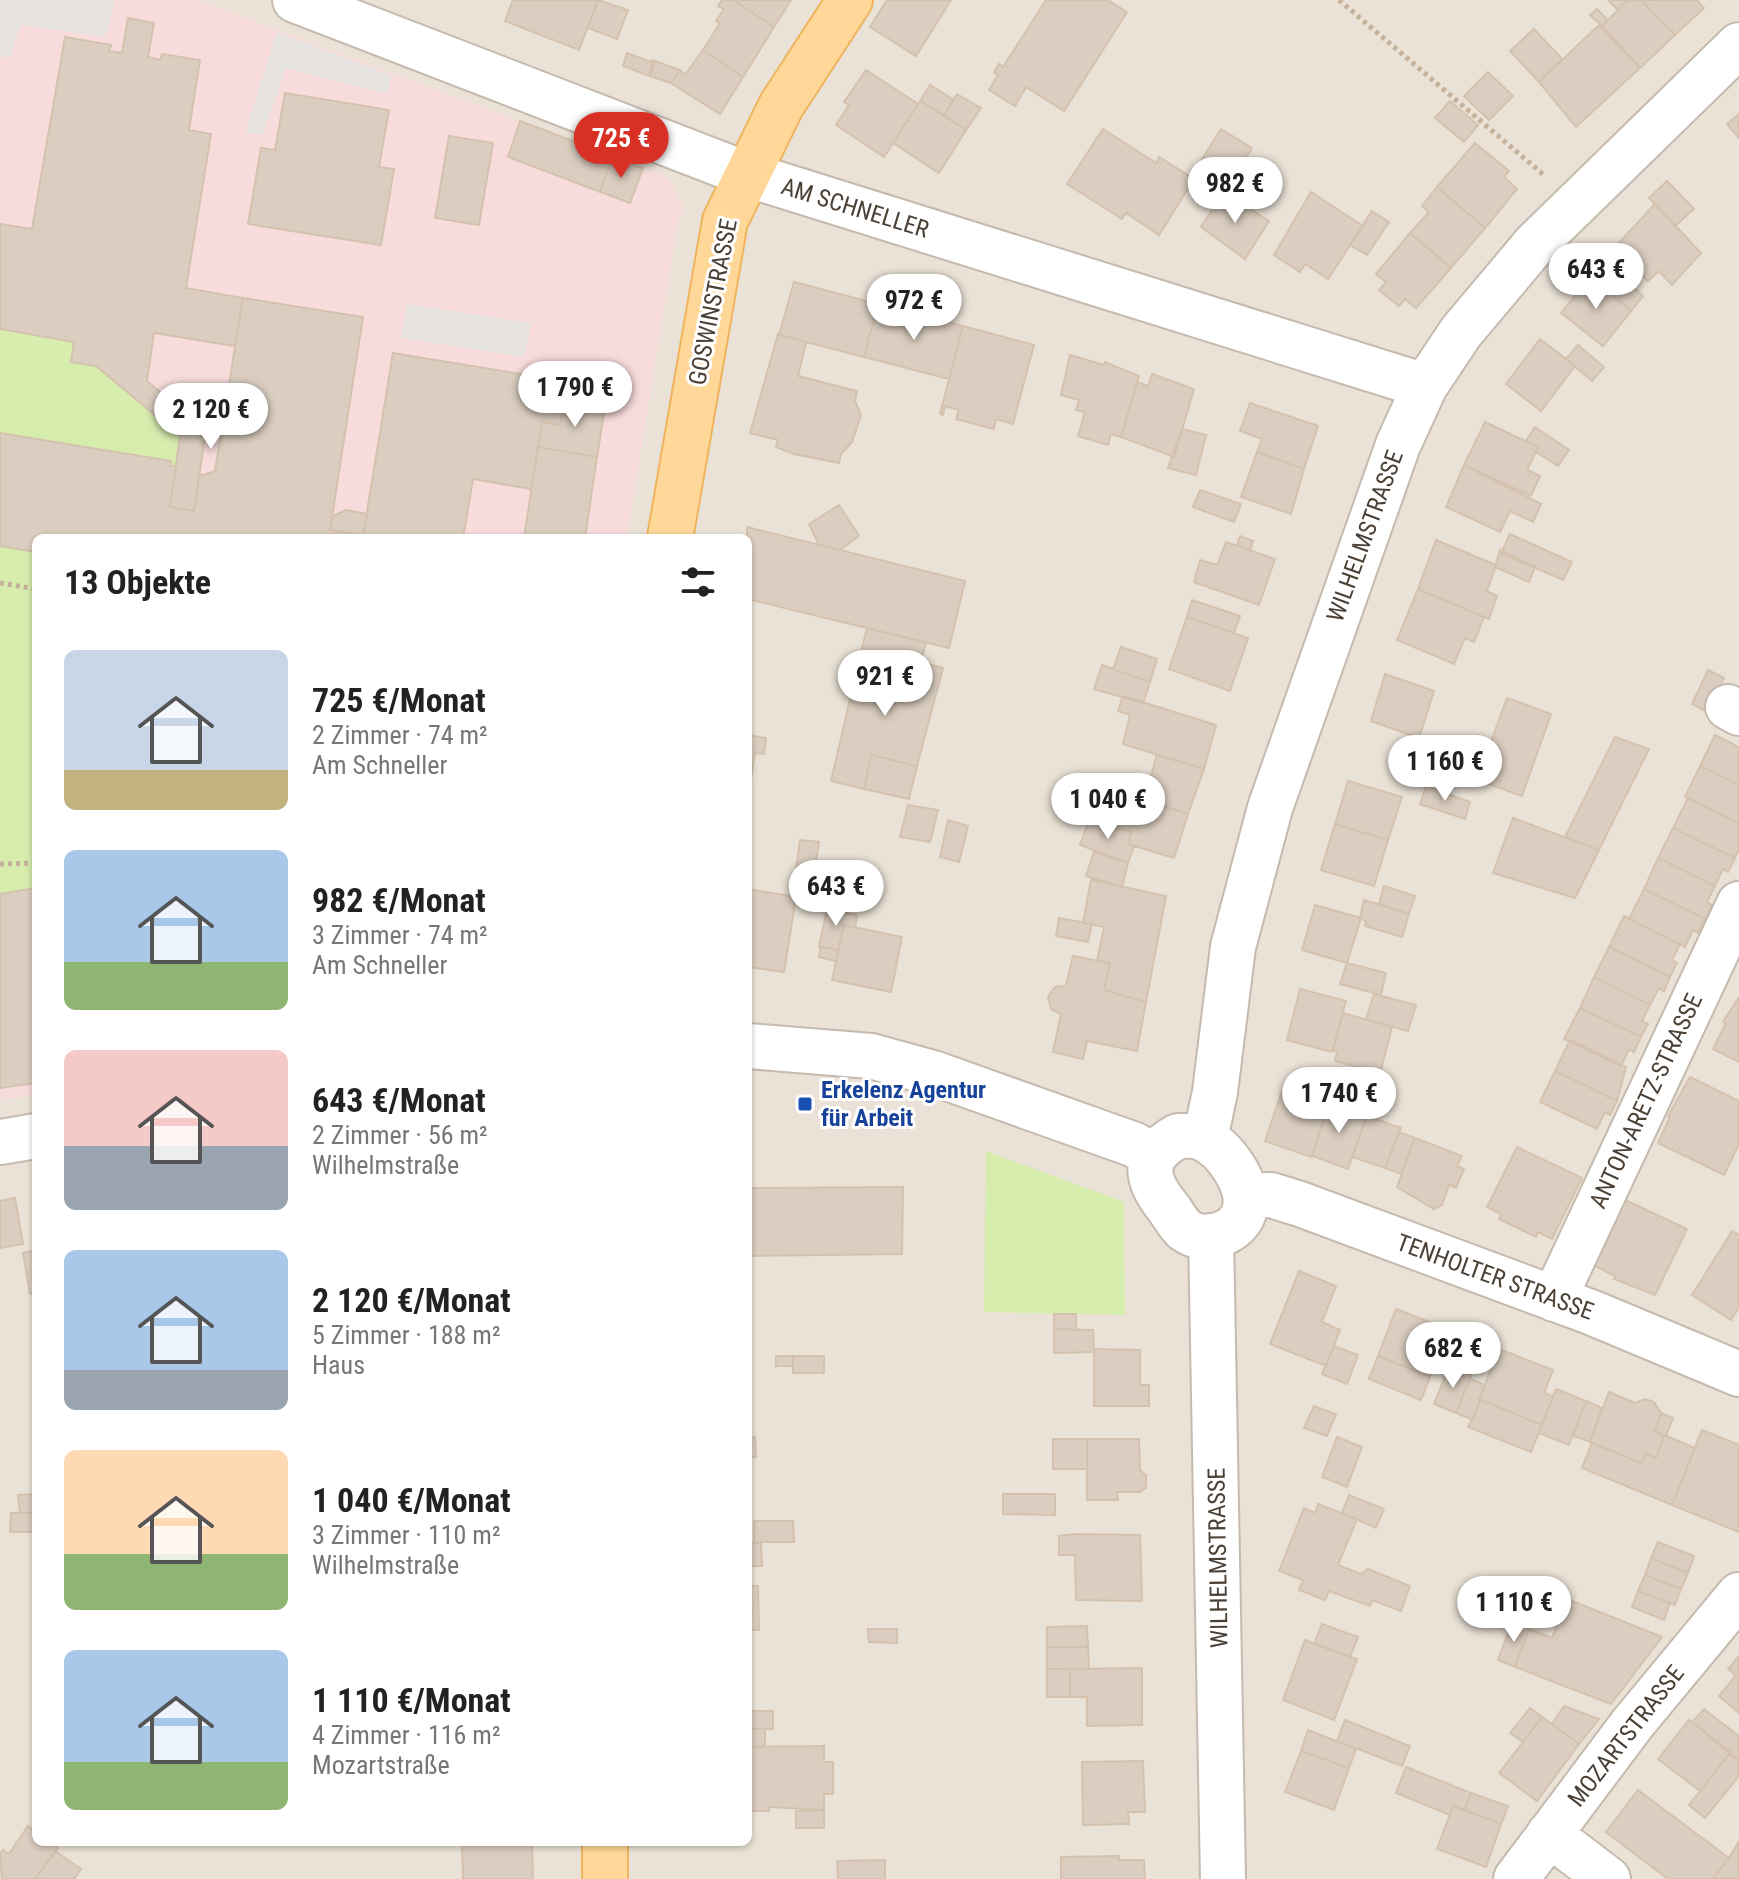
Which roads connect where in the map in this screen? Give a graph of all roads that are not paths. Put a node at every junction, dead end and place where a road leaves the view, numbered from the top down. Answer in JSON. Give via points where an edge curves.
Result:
{"nodes":[{"id":1,"x":295,"y":0,"type":"edge"},
{"id":2,"x":850,"y":0,"type":"edge"},
{"id":3,"x":1739,"y":45,"type":"edge"},
{"id":4,"x":746,"y":174,"type":"junction"},
{"id":5,"x":1425,"y":386,"type":"junction"},
{"id":6,"x":671,"y":534,"type":"edge"},
{"id":7,"x":1739,"y":904,"type":"edge"},
{"id":8,"x":752,"y":1046,"type":"edge"},
{"id":9,"x":32,"y":1137,"type":"edge"},
{"id":10,"x":1205,"y":1139,"type":"junction"},
{"id":11,"x":0,"y":1142,"type":"edge"},
{"id":12,"x":1153,"y":1157,"type":"junction"},
{"id":13,"x":1246,"y":1196,"type":"junction"},
{"id":14,"x":1211,"y":1236,"type":"junction"},
{"id":15,"x":1554,"y":1299,"type":"junction"},
{"id":16,"x":1739,"y":1374,"type":"edge"},
{"id":17,"x":1739,"y":1595,"type":"edge"},
{"id":18,"x":1549,"y":1834,"type":"junction"},
{"id":19,"x":605,"y":1846,"type":"edge"},
{"id":20,"x":605,"y":1879,"type":"edge"},
{"id":21,"x":1223,"y":1879,"type":"edge"},
{"id":22,"x":1516,"y":1879,"type":"edge"},
{"id":23,"x":1608,"y":1879,"type":"edge"}],
"edges":[{"from":1,"to":4,"type":"street","name":"AM SCHNELLER"},
{"from":2,"to":4,"type":"main road","name":"GOSWINSTRASSE","via":[[781,106]]},
{"from":3,"to":5,"type":"street","name":"WILHELMSTRASSE","via":[[1576,202],[1461,332]]},
{"from":4,"to":5,"type":"street","name":"AM SCHNELLER"},
{"from":4,"to":6,"type":"main road","name":"GOSWINSTRASSE","via":[[725,221]]},
{"from":5,"to":10,"type":"street","name":"WILHELMSTRASSE","via":[[1398,445],[1270,808],[1233,947]]},
{"from":7,"to":15,"type":"street","name":"ANTON-ARETZ-STRASSE"},
{"from":8,"to":12,"type":"street","via":[[871,1056],[923,1070],[1135,1145]]},
{"from":9,"to":11,"type":"street"},
{"from":10,"to":12,"type":"street","via":[[1178,1136]]},
{"from":10,"to":13,"type":"street","via":[[1220,1152]]},
{"from":12,"to":14,"type":"street","via":[[1154,1191],[1186,1230]]},
{"from":13,"to":14,"type":"street","via":[[1237,1225]]},
{"from":13,"to":15,"type":"street","name":"TENHOLTER STRASSE","via":[[1271,1195],[1300,1204]]},
{"from":14,"to":21,"type":"street","name":"WILHELMSTRASSE"},
{"from":15,"to":16,"type":"street","name":"TENHOLTER STRASSE"},
{"from":17,"to":18,"type":"street","name":"MOZARTSTRASSE"},
{"from":18,"to":22,"type":"street","name":"MOZARTSTRASSE"},
{"from":18,"to":23,"type":"street"},
{"from":19,"to":20,"type":"main road"}]}
